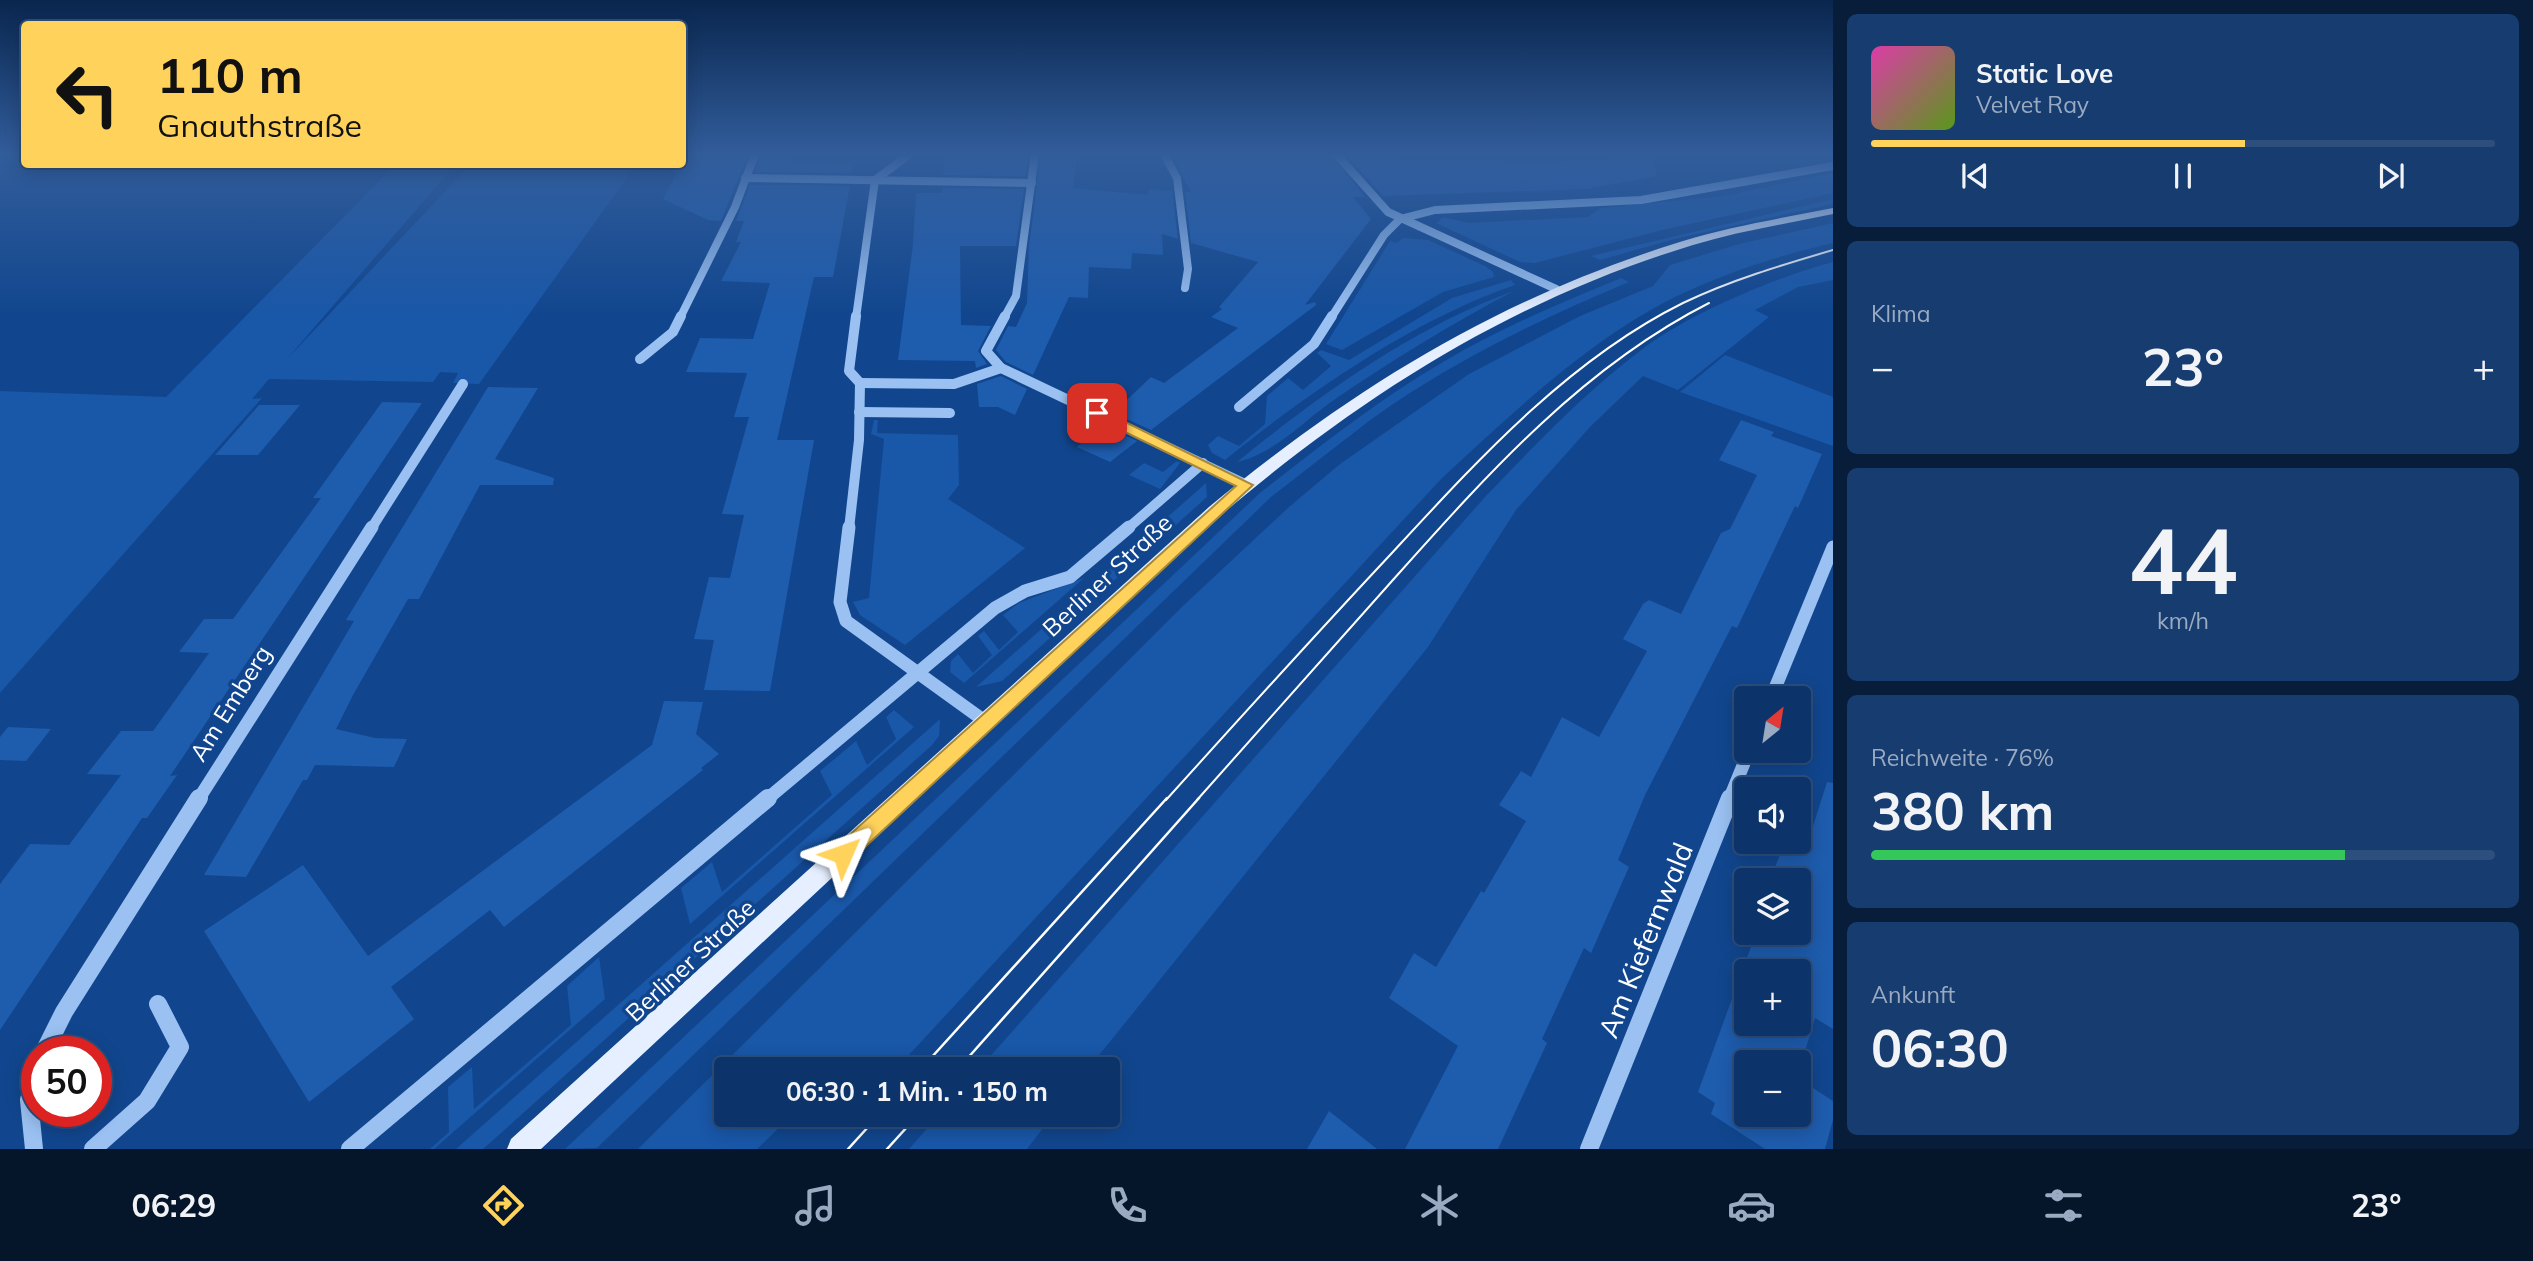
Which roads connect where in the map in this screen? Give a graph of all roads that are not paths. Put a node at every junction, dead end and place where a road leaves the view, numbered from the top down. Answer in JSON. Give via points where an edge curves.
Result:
{"nodes":[{"id":1,"x":735,"y":208,"type":"edge"},
{"id":2,"x":871,"y":208,"type":"edge"},
{"id":3,"x":1029,"y":208,"type":"edge"},
{"id":4,"x":1181,"y":208,"type":"edge"},
{"id":5,"x":1383,"y":208,"type":"edge"},
{"id":6,"x":1498,"y":208,"type":"edge"},
{"id":7,"x":1833,"y":211,"type":"edge"},
{"id":8,"x":1400,"y":219,"type":"junction"},
{"id":9,"x":1185,"y":288,"type":"dead end"},
{"id":10,"x":1556,"y":289,"type":"junction"},
{"id":11,"x":640,"y":359,"type":"dead end"},
{"id":12,"x":1001,"y":368,"type":"junction"},
{"id":13,"x":860,"y":383,"type":"junction"},
{"id":14,"x":463,"y":384,"type":"dead end"},
{"id":15,"x":1239,"y":407,"type":"dead end"},
{"id":16,"x":859,"y":412,"type":"junction"},
{"id":17,"x":950,"y":413,"type":"dead end"},
{"id":18,"x":1203,"y":463,"type":"junction"},
{"id":19,"x":1245,"y":485,"type":"junction"},
{"id":20,"x":1833,"y":547,"type":"edge"},
{"id":21,"x":918,"y":674,"type":"junction"},
{"id":22,"x":1776,"y":686,"type":"edge"},
{"id":23,"x":986,"y":722,"type":"junction"},
{"id":24,"x":1744,"y":763,"type":"edge"},
{"id":25,"x":158,"y":1004,"type":"dead end"},
{"id":26,"x":52,"y":1036,"type":"edge"},
{"id":27,"x":32,"y":1127,"type":"edge"},
{"id":28,"x":34,"y":1149,"type":"edge"},
{"id":29,"x":93,"y":1149,"type":"edge"},
{"id":30,"x":350,"y":1149,"type":"edge"},
{"id":31,"x":520,"y":1149,"type":"edge"},
{"id":32,"x":1589,"y":1149,"type":"edge"}],
"edges":[{"from":1,"to":11,"type":"street","via":[[673,332]]},
{"from":2,"to":13,"type":"street","via":[[849,371]]},
{"from":3,"to":12,"type":"street","via":[[1016,296],[986,351]]},
{"from":4,"to":9,"type":"street","via":[[1188,269]]},
{"from":5,"to":8,"type":"street"},
{"from":6,"to":8,"type":"street","via":[[1435,211]]},
{"from":7,"to":10,"type":"main road","name":"Berliner Straße","via":[[1691,243]]},
{"from":8,"to":10,"type":"street"},
{"from":8,"to":15,"type":"street","via":[[1384,235],[1314,344]]},
{"from":10,"to":19,"type":"main road","name":"Berliner Straße","via":[[1481,325],[1385,382]]},
{"from":12,"to":13,"type":"street","via":[[954,384]]},
{"from":12,"to":18,"type":"street"},
{"from":13,"to":16,"type":"street"},
{"from":14,"to":26,"type":"street","name":"Am Emberg"},
{"from":16,"to":17,"type":"street"},
{"from":16,"to":21,"type":"street","via":[[840,602],[846,621]]},
{"from":18,"to":19,"type":"street"},
{"from":18,"to":21,"type":"street","via":[[1070,577],[1025,591],[995,608]]},
{"from":19,"to":23,"type":"main road","name":"Berliner Straße"},
{"from":20,"to":22,"type":"street"},
{"from":21,"to":23,"type":"street"},
{"from":21,"to":30,"type":"street"},
{"from":23,"to":31,"type":"main road","name":"Berliner Straße"},
{"from":24,"to":32,"type":"street","name":"Am Kiefernwald"},
{"from":25,"to":29,"type":"street","via":[[180,1047],[146,1101]]},
{"from":27,"to":28,"type":"street"}]}
